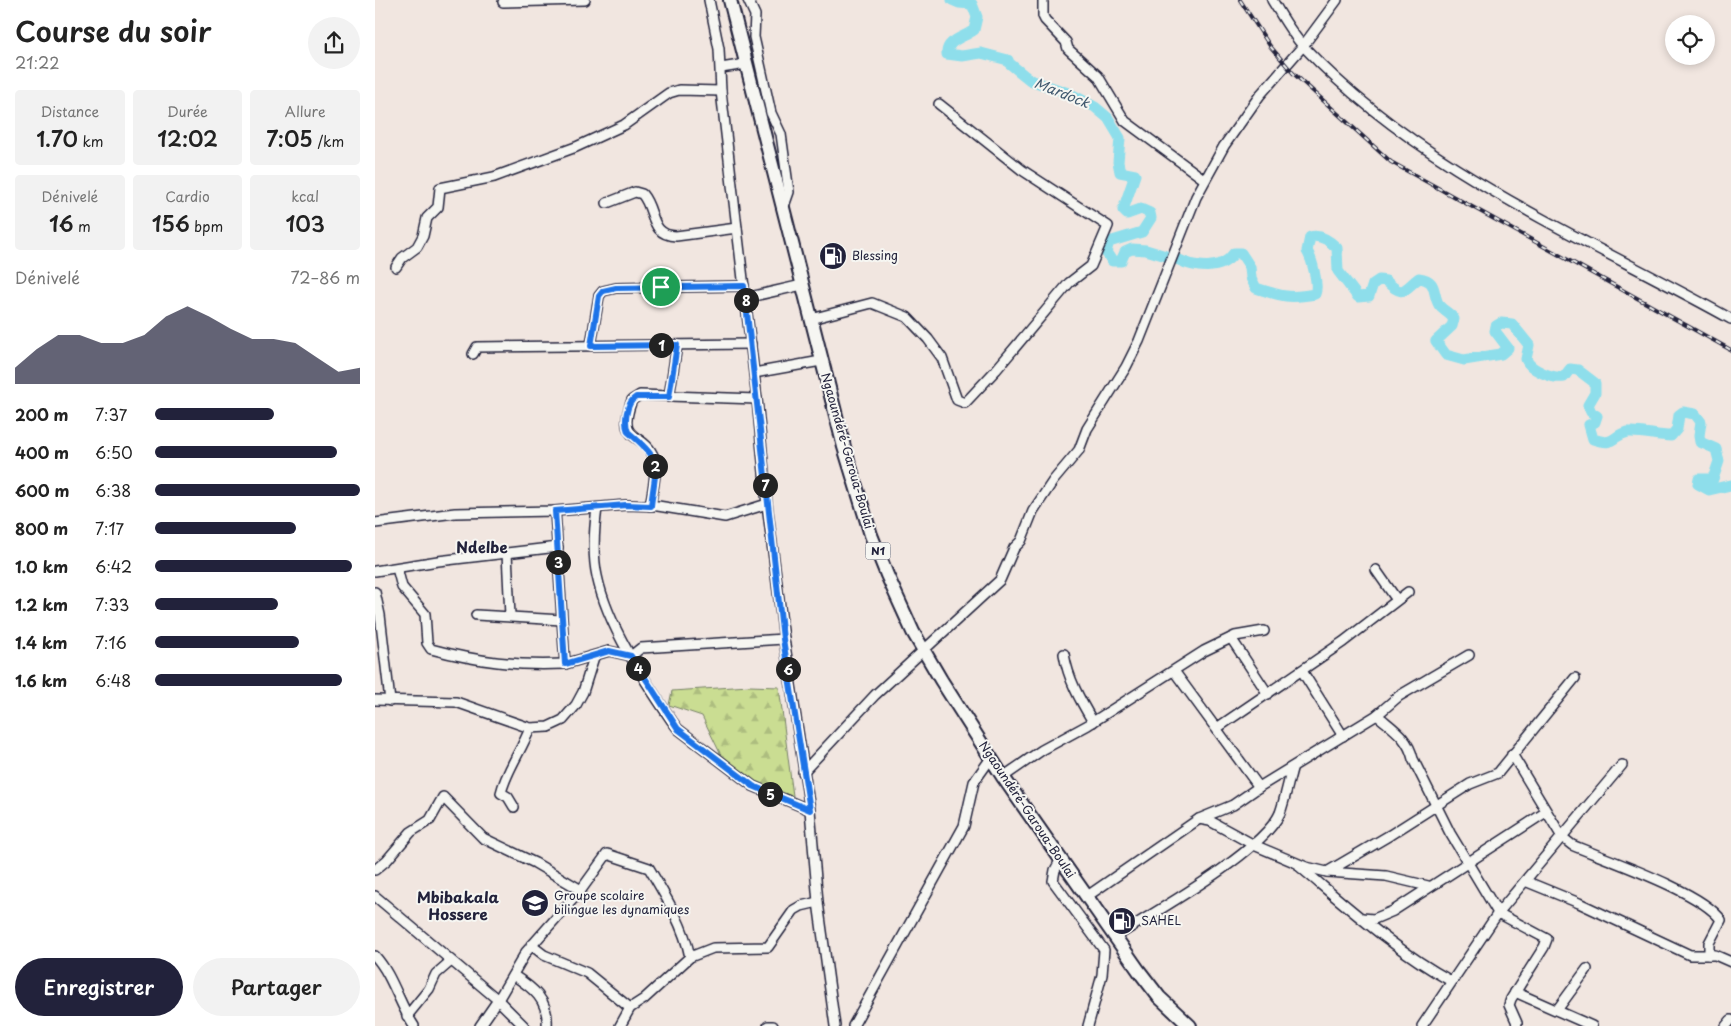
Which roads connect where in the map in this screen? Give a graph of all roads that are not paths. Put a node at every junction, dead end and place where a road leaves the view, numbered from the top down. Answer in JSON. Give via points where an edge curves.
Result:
{"nodes":[{"id":1,"x":585,"y":0,"type":"edge"},
{"id":2,"x":709,"y":0,"type":"edge"},
{"id":3,"x":730,"y":0,"type":"edge"},
{"id":4,"x":749,"y":0,"type":"edge"},
{"id":5,"x":1043,"y":0,"type":"edge"},
{"id":6,"x":1272,"y":0,"type":"edge"},
{"id":7,"x":1337,"y":0,"type":"edge"},
{"id":8,"x":503,"y":2,"type":"dead end"},
{"id":9,"x":1303,"y":46,"type":"junction"},
{"id":10,"x":746,"y":64,"type":"junction"},
{"id":11,"x":721,"y":68,"type":"junction"},
{"id":12,"x":721,"y":91,"type":"junction"},
{"id":13,"x":939,"y":104,"type":"dead end"},
{"id":14,"x":1205,"y":180,"type":"junction"},
{"id":15,"x":607,"y":203,"type":"dead end"},
{"id":16,"x":783,"y":209,"type":"junction"},
{"id":17,"x":737,"y":228,"type":"junction"},
{"id":18,"x":396,"y":267,"type":"dead end"},
{"id":19,"x":802,"y":285,"type":"junction"},
{"id":20,"x":744,"y":286,"type":"junction"},
{"id":21,"x":745,"y":298,"type":"junction"},
{"id":22,"x":1731,"y":318,"type":"edge"},
{"id":23,"x":811,"y":319,"type":"junction"},
{"id":24,"x":751,"y":344,"type":"junction"},
{"id":25,"x":677,"y":345,"type":"junction"},
{"id":26,"x":591,"y":346,"type":"junction"},
{"id":27,"x":473,"y":354,"type":"dead end"},
{"id":28,"x":821,"y":360,"type":"junction"},
{"id":29,"x":754,"y":373,"type":"junction"},
{"id":30,"x":669,"y":397,"type":"junction"},
{"id":31,"x":757,"y":399,"type":"junction"},
{"id":32,"x":767,"y":504,"type":"junction"},
{"id":33,"x":651,"y":506,"type":"junction"},
{"id":34,"x":597,"y":508,"type":"junction"},
{"id":35,"x":555,"y":511,"type":"junction"},
{"id":36,"x":375,"y":524,"type":"edge"},
{"id":37,"x":558,"y":547,"type":"junction"},
{"id":38,"x":507,"y":553,"type":"junction"},
{"id":39,"x":397,"y":568,"type":"junction"},
{"id":40,"x":1376,"y":570,"type":"dead end"},
{"id":41,"x":375,"y":571,"type":"edge"},
{"id":42,"x":375,"y":592,"type":"edge"},
{"id":43,"x":1408,"y":592,"type":"dead end"},
{"id":44,"x":1397,"y":600,"type":"junction"},
{"id":45,"x":476,"y":615,"type":"dead end"},
{"id":46,"x":510,"y":616,"type":"junction"},
{"id":47,"x":562,"y":620,"type":"junction"},
{"id":48,"x":1264,"y":631,"type":"dead end"},
{"id":49,"x":1231,"y":638,"type":"junction"},
{"id":50,"x":783,"y":639,"type":"junction"},
{"id":51,"x":924,"y":651,"type":"junction"},
{"id":52,"x":1064,"y":654,"type":"dead end"},
{"id":53,"x":1469,"y":655,"type":"dead end"},
{"id":54,"x":631,"y":656,"type":"junction"},
{"id":55,"x":593,"y":657,"type":"junction"},
{"id":56,"x":565,"y":664,"type":"junction"},
{"id":57,"x":1174,"y":671,"type":"junction"},
{"id":58,"x":1302,"y":671,"type":"junction"},
{"id":59,"x":1575,"y":678,"type":"dead end"},
{"id":60,"x":1268,"y":694,"type":"junction"},
{"id":61,"x":375,"y":700,"type":"edge"},
{"id":62,"x":391,"y":701,"type":"junction"},
{"id":63,"x":1377,"y":715,"type":"junction"},
{"id":64,"x":1093,"y":722,"type":"junction"},
{"id":65,"x":531,"y":728,"type":"junction"},
{"id":66,"x":1217,"y":728,"type":"junction"},
{"id":67,"x":1343,"y":736,"type":"junction"},
{"id":68,"x":1512,"y":754,"type":"junction"},
{"id":69,"x":991,"y":758,"type":"junction"},
{"id":70,"x":1622,"y":765,"type":"dead end"},
{"id":71,"x":1292,"y":769,"type":"junction"},
{"id":72,"x":803,"y":772,"type":"junction"},
{"id":73,"x":1003,"y":777,"type":"junction"},
{"id":74,"x":1259,"y":787,"type":"junction"},
{"id":75,"x":1436,"y":806,"type":"junction"},
{"id":76,"x":515,"y":807,"type":"dead end"},
{"id":77,"x":810,"y":810,"type":"junction"},
{"id":78,"x":1546,"y":812,"type":"junction"},
{"id":79,"x":1199,"y":819,"type":"junction"},
{"id":80,"x":1562,"y":838,"type":"junction"},
{"id":81,"x":1254,"y":845,"type":"junction"},
{"id":82,"x":1275,"y":853,"type":"junction"},
{"id":83,"x":1240,"y":855,"type":"junction"},
{"id":84,"x":1061,"y":859,"type":"junction"},
{"id":85,"x":1292,"y":861,"type":"junction"},
{"id":86,"x":1467,"y":861,"type":"junction"},
{"id":87,"x":375,"y":870,"type":"edge"},
{"id":88,"x":1327,"y":872,"type":"junction"},
{"id":89,"x":1525,"y":881,"type":"junction"},
{"id":90,"x":1428,"y":886,"type":"junction"},
{"id":91,"x":581,"y":890,"type":"junction"},
{"id":92,"x":375,"y":896,"type":"edge"},
{"id":93,"x":1086,"y":897,"type":"junction"},
{"id":94,"x":818,"y":902,"type":"junction"},
{"id":95,"x":1498,"y":913,"type":"junction"},
{"id":96,"x":1362,"y":918,"type":"junction"},
{"id":97,"x":1115,"y":937,"type":"junction"},
{"id":98,"x":687,"y":944,"type":"junction"},
{"id":99,"x":531,"y":945,"type":"junction"},
{"id":100,"x":703,"y":951,"type":"junction"},
{"id":101,"x":1709,"y":955,"type":"junction"},
{"id":102,"x":375,"y":956,"type":"edge"},
{"id":103,"x":690,"y":957,"type":"junction"},
{"id":104,"x":451,"y":961,"type":"junction"},
{"id":105,"x":1731,"y":962,"type":"edge"},
{"id":106,"x":1587,"y":969,"type":"dead end"},
{"id":107,"x":513,"y":975,"type":"junction"},
{"id":108,"x":1451,"y":981,"type":"junction"},
{"id":109,"x":1515,"y":992,"type":"junction"},
{"id":110,"x":498,"y":1000,"type":"junction"},
{"id":111,"x":630,"y":1008,"type":"junction"},
{"id":112,"x":1557,"y":1010,"type":"junction"},
{"id":113,"x":407,"y":1016,"type":"junction"},
{"id":114,"x":1731,"y":1020,"type":"edge"},
{"id":115,"x":414,"y":1026,"type":"edge"},
{"id":116,"x":480,"y":1026,"type":"edge"},
{"id":117,"x":524,"y":1026,"type":"edge"},
{"id":118,"x":547,"y":1026,"type":"edge"},
{"id":119,"x":620,"y":1026,"type":"edge"},
{"id":120,"x":768,"y":1026,"type":"edge"},
{"id":121,"x":773,"y":1026,"type":"edge"},
{"id":122,"x":835,"y":1026,"type":"edge"},
{"id":123,"x":853,"y":1026,"type":"edge"},
{"id":124,"x":1088,"y":1026,"type":"edge"},
{"id":125,"x":1190,"y":1026,"type":"edge"},
{"id":126,"x":1422,"y":1026,"type":"edge"},
{"id":127,"x":1516,"y":1026,"type":"edge"},
{"id":128,"x":1592,"y":1026,"type":"edge"},
{"id":129,"x":1726,"y":1026,"type":"edge"}],
"edges":[{"from":1,"to":8,"type":"street"},
{"from":2,"to":11,"type":"street"},
{"from":3,"to":10,"type":"highway","name":"Ngaoundéré-Garoua-Boulai","number":"N1"},
{"from":4,"to":16,"type":"street","via":[[755,15],[754,37],[771,113],[781,134],[789,192]]},
{"from":5,"to":14,"type":"street","via":[[1045,20],[1066,42],[1068,50],[1095,72],[1125,120]]},
{"from":6,"to":9,"type":"street"},
{"from":7,"to":9,"type":"street"},
{"from":9,"to":14,"type":"street","via":[[1260,96],[1224,146]]},
{"from":9,"to":22,"type":"street","via":[[1371,110],[1469,177]]},
{"from":10,"to":11,"type":"street"},
{"from":10,"to":16,"type":"highway","name":"Ngaoundéré-Garoua-Boulai","number":"N1"},
{"from":11,"to":12,"type":"street"},
{"from":12,"to":17,"type":"street"},
{"from":12,"to":18,"type":"street","via":[[669,92],[624,125],[576,147],[494,177],[440,188],[438,207],[427,218],[417,247]]},
{"from":13,"to":23,"type":"street","via":[[1022,170],[1108,226],[1091,266],[1069,283],[965,404],[957,400],[941,358],[907,317],[872,304]]},
{"from":14,"to":51,"type":"street","via":[[1139,341],[1087,429],[1079,450],[1033,511],[1000,580]]},
{"from":15,"to":17,"type":"street","via":[[635,192],[642,194],[659,229],[666,235]]},
{"from":16,"to":19,"type":"highway","name":"Ngaoundéré-Garoua-Boulai","number":"N1"},
{"from":17,"to":20,"type":"street"},
{"from":19,"to":21,"type":"street"},
{"from":19,"to":23,"type":"highway","name":"Ngaoundéré-Garoua-Boulai","number":"N1"},
{"from":20,"to":21,"type":"street"},
{"from":20,"to":26,"type":"street","via":[[616,288],[603,291],[599,296]]},
{"from":21,"to":24,"type":"street"},
{"from":23,"to":28,"type":"highway","name":"Ngaoundéré-Garoua-Boulai","number":"N1"},
{"from":24,"to":25,"type":"street"},
{"from":24,"to":29,"type":"street"},
{"from":25,"to":26,"type":"street"},
{"from":25,"to":30,"type":"street"},
{"from":26,"to":27,"type":"street","via":[[477,347]]},
{"from":28,"to":29,"type":"street"},
{"from":28,"to":51,"type":"highway","name":"Ngaoundéré-Garoua-Boulai","number":"N1","via":[[843,447],[871,536]]},
{"from":29,"to":31,"type":"street"},
{"from":30,"to":31,"type":"street"},
{"from":30,"to":33,"type":"street","via":[[636,397],[627,411],[628,432],[651,451],[655,462]]},
{"from":31,"to":32,"type":"street"},
{"from":32,"to":33,"type":"street","via":[[719,517]]},
{"from":32,"to":50,"type":"street"},
{"from":33,"to":34,"type":"street"},
{"from":34,"to":35,"type":"street"},
{"from":34,"to":54,"type":"street","via":[[594,553],[597,577]]},
{"from":35,"to":36,"type":"street","via":[[455,514]]},
{"from":35,"to":37,"type":"street"},
{"from":37,"to":38,"type":"street"},
{"from":37,"to":47,"type":"street"},
{"from":38,"to":39,"type":"street"},
{"from":38,"to":46,"type":"street"},
{"from":39,"to":41,"type":"street"},
{"from":39,"to":56,"type":"street","via":[[402,587],[423,610],[427,643],[431,649],[522,666]]},
{"from":40,"to":44,"type":"street"},
{"from":42,"to":62,"type":"street"},
{"from":43,"to":44,"type":"street"},
{"from":44,"to":58,"type":"street"},
{"from":45,"to":46,"type":"street"},
{"from":46,"to":47,"type":"street"},
{"from":47,"to":56,"type":"street"},
{"from":48,"to":49,"type":"street"},
{"from":49,"to":57,"type":"street"},
{"from":49,"to":60,"type":"street"},
{"from":50,"to":54,"type":"street","via":[[641,648]]},
{"from":50,"to":72,"type":"street"},
{"from":51,"to":69,"type":"highway","name":"Ngaoundéré-Garoua-Boulai","number":"N1"},
{"from":51,"to":72,"type":"street","via":[[875,696]]},
{"from":52,"to":64,"type":"street","via":[[1076,692]]},
{"from":53,"to":63,"type":"street","via":[[1399,696]]},
{"from":54,"to":55,"type":"street","via":[[609,651]]},
{"from":54,"to":77,"type":"street","via":[[678,729],[753,786]]},
{"from":55,"to":56,"type":"street"},
{"from":55,"to":65,"type":"street","via":[[583,692],[570,714],[555,725]]},
{"from":57,"to":64,"type":"street"},
{"from":57,"to":66,"type":"street"},
{"from":58,"to":60,"type":"street"},
{"from":58,"to":67,"type":"street"},
{"from":59,"to":68,"type":"street"},
{"from":60,"to":66,"type":"street"},
{"from":61,"to":62,"type":"street"},
{"from":62,"to":65,"type":"street","via":[[456,702]]},
{"from":63,"to":67,"type":"street"},
{"from":63,"to":75,"type":"street","via":[[1398,730],[1410,746]]},
{"from":64,"to":73,"type":"street","via":[[1042,750]]},
{"from":65,"to":76,"type":"street","via":[[505,778],[501,793]]},
{"from":66,"to":74,"type":"street"},
{"from":67,"to":71,"type":"street"},
{"from":68,"to":75,"type":"street","via":[[1498,773],[1470,784]]},
{"from":68,"to":78,"type":"street"},
{"from":69,"to":73,"type":"highway","name":"Ngaoundéré-Garoua-Boulai","number":"N1"},
{"from":69,"to":123,"type":"street","via":[[974,782],[964,826],[956,842]]},
{"from":70,"to":80,"type":"street"},
{"from":71,"to":74,"type":"street"},
{"from":71,"to":81,"type":"street","via":[[1279,814]]},
{"from":72,"to":77,"type":"street"},
{"from":73,"to":84,"type":"highway","name":"Ngaoundéré-Garoua-Boulai","number":"N1"},
{"from":74,"to":79,"type":"street","via":[[1233,805]]},
{"from":75,"to":86,"type":"street"},
{"from":75,"to":88,"type":"street"},
{"from":77,"to":94,"type":"street"},
{"from":78,"to":80,"type":"street"},
{"from":78,"to":86,"type":"street"},
{"from":79,"to":81,"type":"street","via":[[1210,821]]},
{"from":79,"to":93,"type":"street"},
{"from":80,"to":89,"type":"street"},
{"from":80,"to":101,"type":"street","via":[[1661,882],[1715,911],[1721,920],[1709,944]]},
{"from":81,"to":82,"type":"street"},
{"from":81,"to":83,"type":"street"},
{"from":82,"to":83,"type":"street"},
{"from":82,"to":85,"type":"street"},
{"from":83,"to":97,"type":"street","via":[[1199,885]]},
{"from":84,"to":93,"type":"highway","name":"Ngaoundéré-Garoua-Boulai","number":"N1"},
{"from":84,"to":124,"type":"street","via":[[1053,881],[1104,950],[1102,975]]},
{"from":85,"to":88,"type":"street"},
{"from":85,"to":96,"type":"street"},
{"from":86,"to":90,"type":"street"},
{"from":86,"to":95,"type":"street"},
{"from":87,"to":91,"type":"street","via":[[411,832],[430,820],[443,797],[483,838]]},
{"from":88,"to":90,"type":"street","via":[[1386,876]]},
{"from":89,"to":95,"type":"street"},
{"from":89,"to":101,"type":"street","via":[[1690,955]]},
{"from":90,"to":96,"type":"street","via":[[1393,911],[1374,919]]},
{"from":91,"to":98,"type":"street","via":[[607,854],[642,864],[649,868],[657,882]]},
{"from":91,"to":99,"type":"street"},
{"from":92,"to":104,"type":"street"},
{"from":93,"to":97,"type":"highway","name":"Ngaoundéré-Garoua-Boulai","number":"N1"},
{"from":94,"to":100,"type":"street","via":[[794,910],[768,947]]},
{"from":94,"to":122,"type":"street"},
{"from":95,"to":108,"type":"street"},
{"from":95,"to":109,"type":"street","via":[[1547,940]]},
{"from":96,"to":108,"type":"street"},
{"from":97,"to":125,"type":"highway","name":"Ngaoundéré-Garoua-Boulai","number":"N1","via":[[1159,997]]},
{"from":98,"to":100,"type":"street"},
{"from":98,"to":103,"type":"street"},
{"from":99,"to":107,"type":"street"},
{"from":99,"to":111,"type":"street","via":[[545,955],[587,973]]},
{"from":100,"to":103,"type":"street"},
{"from":101,"to":105,"type":"street"},
{"from":102,"to":113,"type":"street","via":[[389,976]]},
{"from":103,"to":111,"type":"street"},
{"from":104,"to":110,"type":"street"},
{"from":104,"to":113,"type":"street","via":[[436,974],[429,989]]},
{"from":106,"to":112,"type":"street"},
{"from":107,"to":110,"type":"street"},
{"from":107,"to":118,"type":"street","via":[[539,994]]},
{"from":108,"to":126,"type":"street"},
{"from":109,"to":112,"type":"street"},
{"from":109,"to":127,"type":"street","via":[[1509,1005]]},
{"from":110,"to":116,"type":"street"},
{"from":110,"to":117,"type":"street"},
{"from":111,"to":119,"type":"street"},
{"from":112,"to":128,"type":"street"},
{"from":113,"to":115,"type":"street"},
{"from":114,"to":129,"type":"street"},
{"from":120,"to":121,"type":"street"}]}
